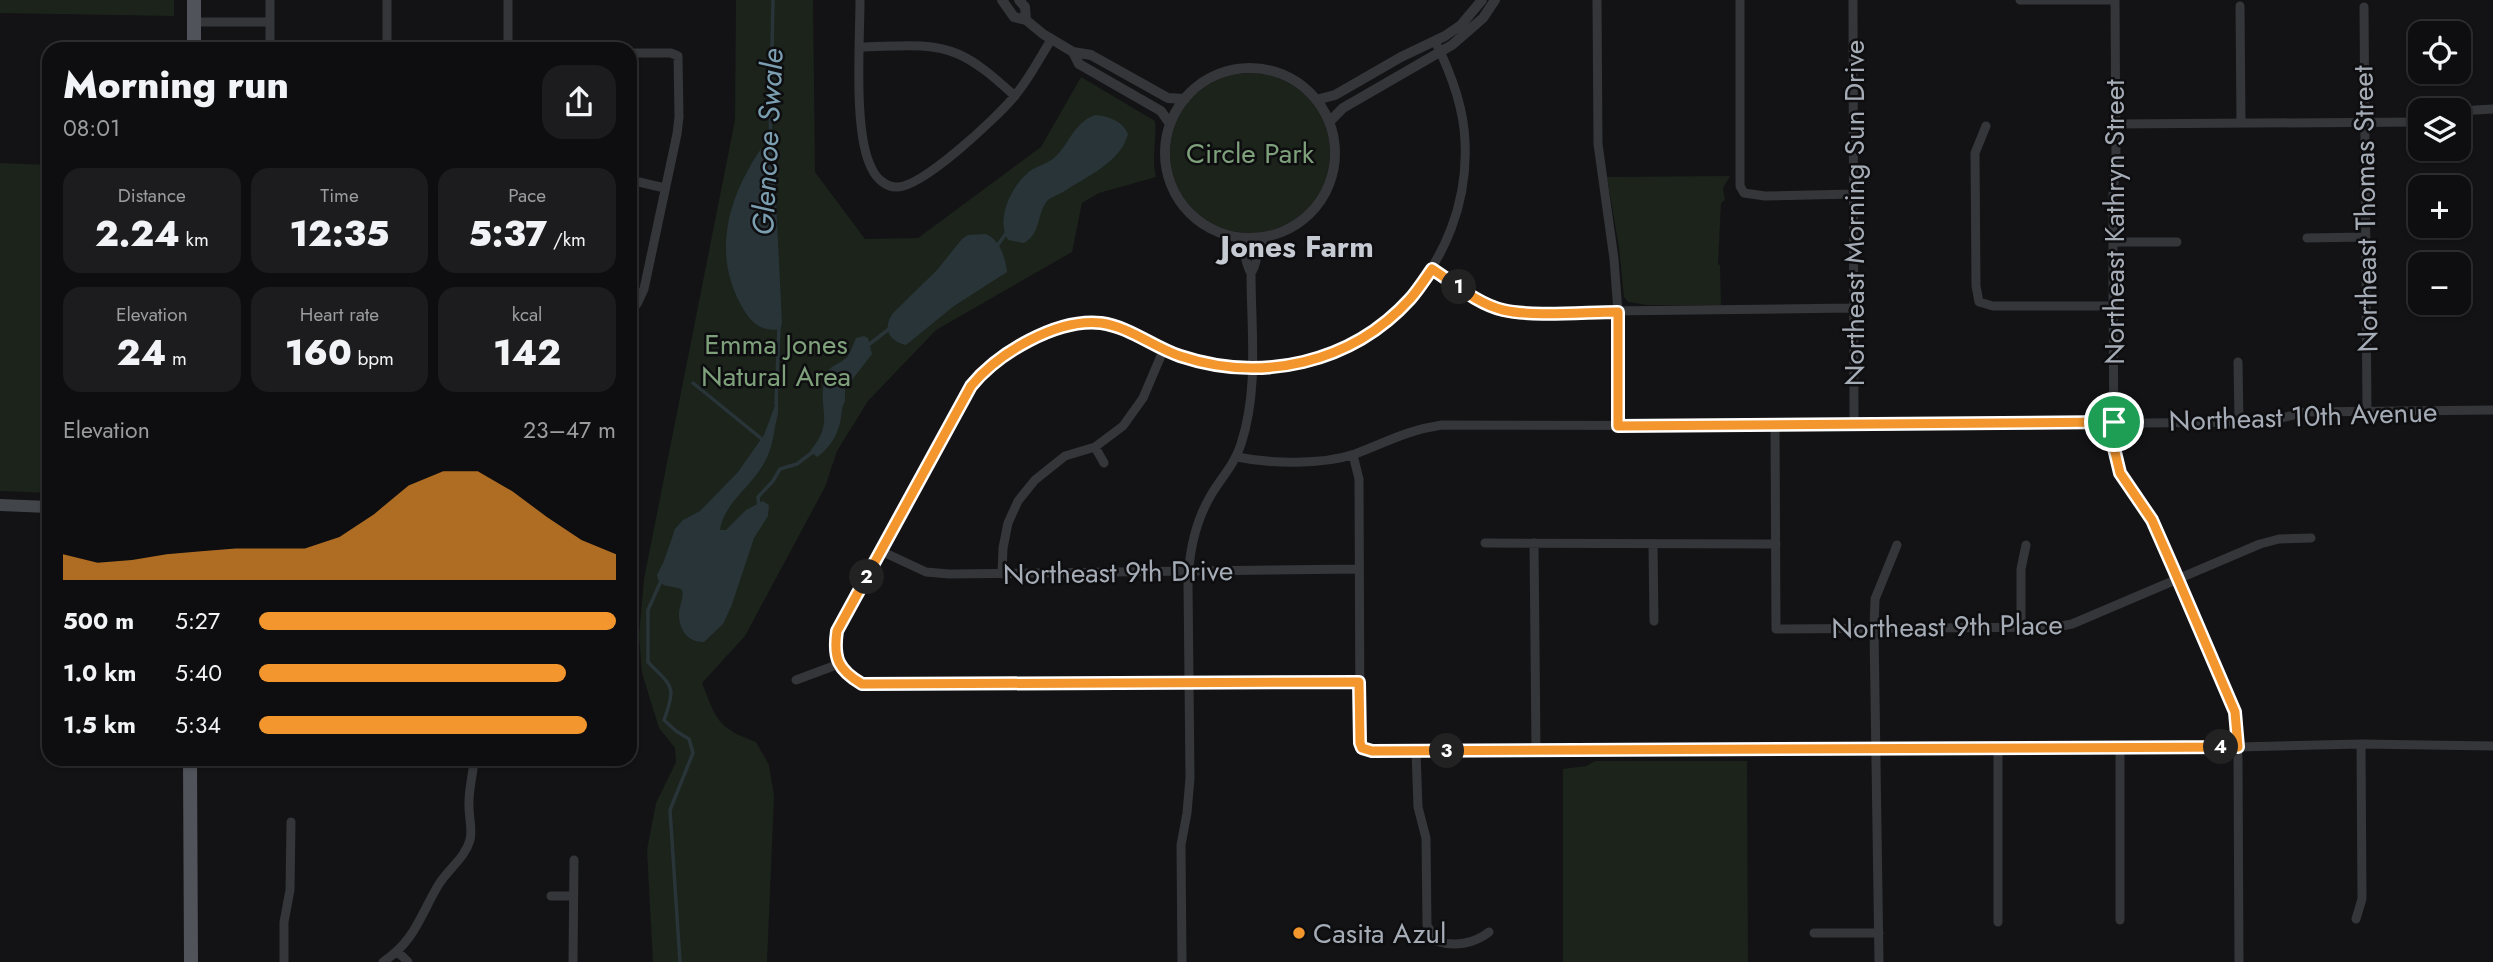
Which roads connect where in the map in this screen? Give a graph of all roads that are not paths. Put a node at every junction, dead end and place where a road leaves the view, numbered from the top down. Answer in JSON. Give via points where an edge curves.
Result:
{"nodes":[{"id":1,"x":194,"y":0,"type":"edge"},
{"id":2,"x":270,"y":0,"type":"edge"},
{"id":3,"x":387,"y":0,"type":"edge"},
{"id":4,"x":508,"y":0,"type":"edge"},
{"id":5,"x":860,"y":0,"type":"edge"},
{"id":6,"x":1002,"y":0,"type":"edge"},
{"id":7,"x":1019,"y":0,"type":"edge"},
{"id":8,"x":1482,"y":0,"type":"edge"},
{"id":9,"x":1495,"y":0,"type":"edge"},
{"id":10,"x":1597,"y":0,"type":"edge"},
{"id":11,"x":1740,"y":0,"type":"edge"},
{"id":12,"x":1853,"y":0,"type":"edge"},
{"id":13,"x":2020,"y":0,"type":"edge"},
{"id":14,"x":2115,"y":0,"type":"edge"},
{"id":15,"x":2239,"y":6,"type":"dead end"},
{"id":16,"x":2364,"y":7,"type":"dead end"},
{"id":17,"x":1026,"y":20,"type":"junction"},
{"id":18,"x":194,"y":22,"type":"junction"},
{"id":19,"x":270,"y":22,"type":"junction"},
{"id":20,"x":1051,"y":40,"type":"junction"},
{"id":21,"x":194,"y":42,"type":"edge"},
{"id":22,"x":270,"y":42,"type":"edge"},
{"id":23,"x":387,"y":42,"type":"edge"},
{"id":24,"x":508,"y":42,"type":"edge"},
{"id":25,"x":1437,"y":46,"type":"junction"},
{"id":26,"x":860,"y":47,"type":"junction"},
{"id":27,"x":1073,"y":52,"type":"junction"},
{"id":28,"x":637,"y":53,"type":"edge"},
{"id":29,"x":1015,"y":96,"type":"junction"},
{"id":30,"x":1185,"y":99,"type":"junction"},
{"id":31,"x":1316,"y":100,"type":"junction"},
{"id":32,"x":2493,"y":109,"type":"edge"},
{"id":33,"x":2471,"y":110,"type":"edge"},
{"id":34,"x":2364,"y":121,"type":"junction"},
{"id":35,"x":1329,"y":122,"type":"junction"},
{"id":36,"x":2241,"y":122,"type":"junction"},
{"id":37,"x":2408,"y":122,"type":"edge"},
{"id":38,"x":1170,"y":124,"type":"junction"},
{"id":39,"x":2116,"y":124,"type":"junction"},
{"id":40,"x":1986,"y":126,"type":"dead end"},
{"id":41,"x":637,"y":182,"type":"edge"},
{"id":42,"x":665,"y":188,"type":"junction"},
{"id":43,"x":1853,"y":194,"type":"junction"},
{"id":44,"x":1265,"y":237,"type":"junction"},
{"id":45,"x":2366,"y":237,"type":"junction"},
{"id":46,"x":1238,"y":238,"type":"junction"},
{"id":47,"x":2307,"y":238,"type":"dead end"},
{"id":48,"x":2113,"y":242,"type":"junction"},
{"id":49,"x":2177,"y":242,"type":"dead end"},
{"id":50,"x":1432,"y":269,"type":"junction"},
{"id":51,"x":1251,"y":274,"type":"junction"},
{"id":52,"x":637,"y":300,"type":"edge"},
{"id":53,"x":2112,"y":306,"type":"junction"},
{"id":54,"x":1853,"y":308,"type":"junction"},
{"id":55,"x":1618,"y":312,"type":"junction"},
{"id":56,"x":1163,"y":351,"type":"junction"},
{"id":57,"x":2238,"y":362,"type":"dead end"},
{"id":58,"x":1252,"y":369,"type":"junction"},
{"id":59,"x":2493,"y":410,"type":"edge"},
{"id":60,"x":2367,"y":412,"type":"junction"},
{"id":61,"x":2114,"y":422,"type":"junction"},
{"id":62,"x":2239,"y":422,"type":"junction"},
{"id":63,"x":1854,"y":425,"type":"junction"},
{"id":64,"x":1618,"y":426,"type":"junction"},
{"id":65,"x":1775,"y":426,"type":"junction"},
{"id":66,"x":1095,"y":447,"type":"junction"},
{"id":67,"x":1353,"y":455,"type":"junction"},
{"id":68,"x":1237,"y":457,"type":"junction"},
{"id":69,"x":1104,"y":463,"type":"dead end"},
{"id":70,"x":0,"y":505,"type":"edge"},
{"id":71,"x":42,"y":507,"type":"edge"},
{"id":72,"x":2311,"y":538,"type":"dead end"},
{"id":73,"x":1485,"y":543,"type":"dead end"},
{"id":74,"x":1534,"y":543,"type":"junction"},
{"id":75,"x":1653,"y":544,"type":"junction"},
{"id":76,"x":1776,"y":544,"type":"junction"},
{"id":77,"x":1897,"y":545,"type":"dead end"},
{"id":78,"x":2026,"y":545,"type":"dead end"},
{"id":79,"x":881,"y":551,"type":"junction"},
{"id":80,"x":1359,"y":569,"type":"junction"},
{"id":81,"x":1189,"y":572,"type":"junction"},
{"id":82,"x":1002,"y":574,"type":"junction"},
{"id":83,"x":2178,"y":579,"type":"junction"},
{"id":84,"x":1654,"y":621,"type":"dead end"},
{"id":85,"x":2021,"y":628,"type":"junction"},
{"id":86,"x":1874,"y":629,"type":"junction"},
{"id":87,"x":839,"y":664,"type":"junction"},
{"id":88,"x":796,"y":680,"type":"dead end"},
{"id":89,"x":1359,"y":682,"type":"junction"},
{"id":90,"x":1189,"y":683,"type":"junction"},
{"id":91,"x":2361,"y":744,"type":"junction"},
{"id":92,"x":2120,"y":746,"type":"junction"},
{"id":93,"x":2493,"y":746,"type":"edge"},
{"id":94,"x":1998,"y":747,"type":"junction"},
{"id":95,"x":2238,"y":747,"type":"junction"},
{"id":96,"x":1875,"y":748,"type":"junction"},
{"id":97,"x":1416,"y":751,"type":"junction"},
{"id":98,"x":1536,"y":751,"type":"junction"},
{"id":99,"x":190,"y":766,"type":"edge"},
{"id":100,"x":473,"y":766,"type":"edge"},
{"id":101,"x":290,"y":822,"type":"dead end"},
{"id":102,"x":574,"y":860,"type":"dead end"},
{"id":103,"x":551,"y":896,"type":"dead end"},
{"id":104,"x":573,"y":897,"type":"junction"},
{"id":105,"x":2356,"y":919,"type":"dead end"},
{"id":106,"x":2120,"y":920,"type":"dead end"},
{"id":107,"x":1998,"y":922,"type":"dead end"},
{"id":108,"x":1489,"y":932,"type":"dead end"},
{"id":109,"x":1814,"y":933,"type":"dead end"},
{"id":110,"x":1879,"y":933,"type":"junction"},
{"id":111,"x":398,"y":952,"type":"junction"},
{"id":112,"x":191,"y":962,"type":"edge"},
{"id":113,"x":284,"y":962,"type":"edge"},
{"id":114,"x":383,"y":962,"type":"edge"},
{"id":115,"x":408,"y":962,"type":"edge"},
{"id":116,"x":573,"y":962,"type":"edge"},
{"id":117,"x":1182,"y":962,"type":"edge"},
{"id":118,"x":1879,"y":962,"type":"edge"},
{"id":119,"x":2239,"y":962,"type":"edge"}],
"edges":[{"from":1,"to":18,"type":"main road"},
{"from":2,"to":19,"type":"street"},
{"from":3,"to":23,"type":"street"},
{"from":4,"to":24,"type":"street"},
{"from":5,"to":26,"type":"street"},
{"from":6,"to":17,"type":"street","via":[[1014,17]]},
{"from":7,"to":17,"type":"street"},
{"from":8,"to":25,"type":"street"},
{"from":9,"to":25,"type":"street","via":[[1472,29]]},
{"from":10,"to":55,"type":"street","via":[[1598,144]]},
{"from":11,"to":43,"type":"street","via":[[1740,186],[1744,193]]},
{"from":12,"to":43,"type":"street","name":"Northeast Morning Sun Drive"},
{"from":13,"to":14,"type":"street"},
{"from":14,"to":39,"type":"street","name":"Northeast Kathryn Street"},
{"from":15,"to":36,"type":"street"},
{"from":16,"to":34,"type":"street","name":"Northeast Thomas Street"},
{"from":17,"to":20,"type":"street"},
{"from":18,"to":19,"type":"street"},
{"from":18,"to":21,"type":"main road"},
{"from":19,"to":22,"type":"street"},
{"from":20,"to":27,"type":"street"},
{"from":20,"to":29,"type":"street"},
{"from":25,"to":31,"type":"street","via":[[1401,57],[1335,95]]},
{"from":25,"to":35,"type":"street","via":[[1343,107]]},
{"from":25,"to":50,"type":"street","via":[[1461,111],[1465,165],[1457,216]]},
{"from":26,"to":29,"type":"street","via":[[930,46],[957,53]]},
{"from":26,"to":29,"type":"street","via":[[864,150],[873,171],[895,187],[919,180],[987,126]]},
{"from":27,"to":30,"type":"street","via":[[1091,55],[1168,98]]},
{"from":27,"to":38,"type":"street","via":[[1079,64],[1161,111]]},
{"from":28,"to":42,"type":"street","via":[[678,55],[679,117]]},
{"from":30,"to":31,"type":"street","via":[[1216,75],[1256,68],[1285,76]]},
{"from":30,"to":38,"type":"street"},
{"from":31,"to":35,"type":"street"},
{"from":32,"to":33,"type":"street"},
{"from":34,"to":36,"type":"street"},
{"from":34,"to":37,"type":"street"},
{"from":34,"to":45,"type":"street","name":"Northeast Thomas Street"},
{"from":35,"to":44,"type":"street","via":[[1335,161],[1322,199],[1293,227]]},
{"from":36,"to":39,"type":"street"},
{"from":38,"to":46,"type":"street","via":[[1166,162],[1177,197],[1203,224]]},
{"from":39,"to":48,"type":"street","name":"Northeast Kathryn Street"},
{"from":40,"to":53,"type":"street","via":[[1975,153],[1979,302],[1993,306]]},
{"from":41,"to":42,"type":"street"},
{"from":42,"to":52,"type":"street","via":[[644,289]]},
{"from":43,"to":54,"type":"street","name":"Northeast Morning Sun Drive"},
{"from":44,"to":46,"type":"street"},
{"from":44,"to":51,"type":"street"},
{"from":45,"to":47,"type":"street"},
{"from":45,"to":60,"type":"street","name":"Northeast Thomas Street"},
{"from":46,"to":51,"type":"street"},
{"from":48,"to":49,"type":"street"},
{"from":48,"to":53,"type":"street","name":"Northeast Kathryn Street"},
{"from":50,"to":55,"type":"street","via":[[1503,310]]},
{"from":50,"to":58,"type":"street","via":[[1397,312],[1350,345],[1305,362]]},
{"from":51,"to":58,"type":"street"},
{"from":53,"to":61,"type":"street","name":"Northeast Kathryn Street"},
{"from":54,"to":55,"type":"street"},
{"from":54,"to":63,"type":"street","name":"Northeast Morning Sun Drive"},
{"from":55,"to":64,"type":"street"},
{"from":56,"to":58,"type":"street","via":[[1208,364]]},
{"from":56,"to":66,"type":"street","via":[[1136,408],[1123,426]]},
{"from":56,"to":79,"type":"street","via":[[1124,329],[1087,322],[1044,334],[994,362],[971,386]]},
{"from":57,"to":62,"type":"street"},
{"from":58,"to":68,"type":"street","via":[[1250,409]]},
{"from":59,"to":60,"type":"street","name":"Northeast 10th Avenue"},
{"from":60,"to":62,"type":"street","name":"Northeast 10th Avenue","via":[[2306,412]]},
{"from":61,"to":62,"type":"street","name":"Northeast 10th Avenue"},
{"from":61,"to":63,"type":"street","name":"Northeast 10th Avenue"},
{"from":61,"to":83,"type":"street","name":"Northeast Kathryn Street","via":[[2120,473],[2152,520]]},
{"from":63,"to":65,"type":"street","name":"Northeast 10th Avenue"},
{"from":64,"to":65,"type":"street","name":"Northeast 10th Avenue"},
{"from":64,"to":67,"type":"street","name":"Northeast 10th Avenue","via":[[1442,425],[1409,431]]},
{"from":65,"to":76,"type":"street"},
{"from":66,"to":69,"type":"street"},
{"from":66,"to":82,"type":"street","via":[[1065,456],[1018,501],[1008,523]]},
{"from":67,"to":68,"type":"street","name":"Northeast 10th Avenue","via":[[1288,462]]},
{"from":67,"to":80,"type":"street","via":[[1359,479]]},
{"from":68,"to":81,"type":"street","via":[[1198,523]]},
{"from":70,"to":71,"type":"main road"},
{"from":72,"to":83,"type":"street","name":"Northeast 9th Place","via":[[2260,544]]},
{"from":73,"to":74,"type":"street"},
{"from":74,"to":75,"type":"street"},
{"from":74,"to":98,"type":"street"},
{"from":75,"to":76,"type":"street"},
{"from":75,"to":84,"type":"street"},
{"from":76,"to":86,"type":"street","name":"Northeast 9th Place","via":[[1776,629]]},
{"from":77,"to":86,"type":"street","via":[[1875,599]]},
{"from":78,"to":85,"type":"street","via":[[2021,569]]},
{"from":79,"to":82,"type":"street","name":"Northeast 9th Drive","via":[[926,572]]},
{"from":79,"to":87,"type":"street","via":[[837,631],[834,650]]},
{"from":80,"to":81,"type":"street","name":"Northeast 9th Drive"},
{"from":80,"to":89,"type":"street"},
{"from":81,"to":82,"type":"street","name":"Northeast 9th Drive"},
{"from":81,"to":90,"type":"street"},
{"from":83,"to":85,"type":"street","name":"Northeast 9th Place","via":[[2072,624]]},
{"from":83,"to":95,"type":"street","name":"Northeast Kathryn Street","via":[[2235,712]]},
{"from":85,"to":86,"type":"street","name":"Northeast 9th Place"},
{"from":86,"to":96,"type":"street"},
{"from":87,"to":88,"type":"street"},
{"from":87,"to":90,"type":"street","via":[[862,684]]},
{"from":89,"to":90,"type":"street"},
{"from":89,"to":97,"type":"street","via":[[1362,748]]},
{"from":90,"to":117,"type":"street","via":[[1189,797],[1181,845]]},
{"from":91,"to":93,"type":"street"},
{"from":91,"to":95,"type":"street"},
{"from":91,"to":105,"type":"street","via":[[2362,899]]},
{"from":92,"to":94,"type":"street"},
{"from":92,"to":95,"type":"street"},
{"from":92,"to":106,"type":"street"},
{"from":94,"to":96,"type":"street"},
{"from":94,"to":107,"type":"street"},
{"from":95,"to":119,"type":"street","name":"Northeast Kathryn Street"},
{"from":96,"to":98,"type":"street"},
{"from":96,"to":110,"type":"street"},
{"from":97,"to":98,"type":"street"},
{"from":97,"to":108,"type":"street","via":[[1418,807],[1426,838],[1429,932],[1436,941],[1450,944],[1475,941]]},
{"from":99,"to":112,"type":"main road"},
{"from":100,"to":111,"type":"street","via":[[466,852],[439,883],[421,922]]},
{"from":101,"to":113,"type":"street"},
{"from":102,"to":104,"type":"street"},
{"from":103,"to":104,"type":"street"},
{"from":104,"to":116,"type":"street"},
{"from":109,"to":110,"type":"street"},
{"from":110,"to":118,"type":"street"},
{"from":111,"to":114,"type":"street"},
{"from":111,"to":115,"type":"street"}]}
